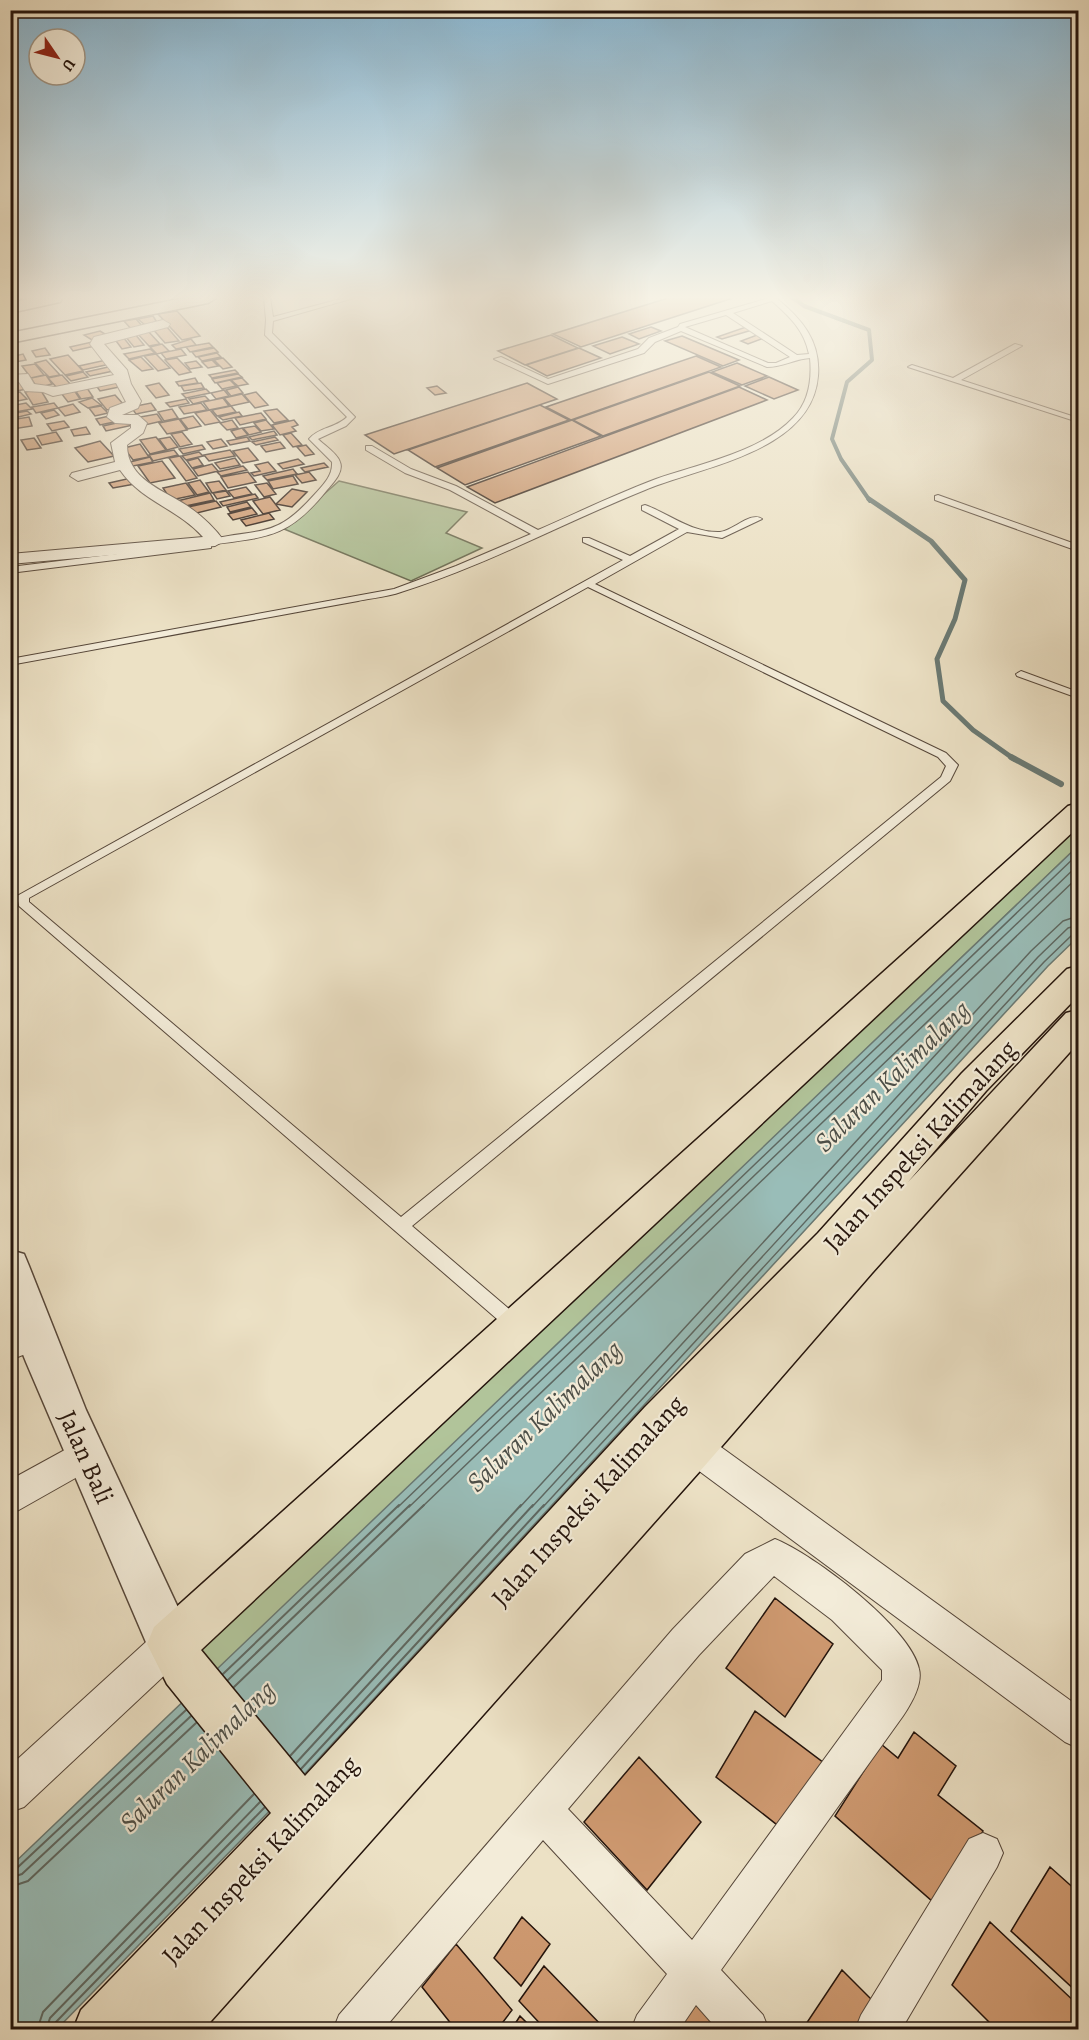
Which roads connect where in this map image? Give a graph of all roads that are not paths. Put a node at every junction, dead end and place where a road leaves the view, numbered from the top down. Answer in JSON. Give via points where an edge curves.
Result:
{"nodes":[{"id":1,"x":130,"y":393,"type":"edge"},
{"id":2,"x":327,"y":393,"type":"edge"},
{"id":3,"x":811,"y":393,"type":"edge"},
{"id":4,"x":996,"y":393,"type":"edge"},
{"id":5,"x":1078,"y":420,"type":"edge"},
{"id":6,"x":369,"y":448,"type":"dead end"},
{"id":7,"x":124,"y":464,"type":"junction"},
{"id":8,"x":78,"y":476,"type":"dead end"},
{"id":9,"x":938,"y":498,"type":"dead end"},
{"id":10,"x":645,"y":508,"type":"dead end"},
{"id":11,"x":758,"y":519,"type":"dead end"},
{"id":12,"x":686,"y":529,"type":"junction"},
{"id":13,"x":538,"y":534,"type":"junction"},
{"id":14,"x":288,"y":536,"type":"dead end"},
{"id":15,"x":215,"y":540,"type":"junction"},
{"id":16,"x":586,"y":540,"type":"dead end"},
{"id":17,"x":1076,"y":544,"type":"edge"},
{"id":18,"x":10,"y":559,"type":"edge"},
{"id":19,"x":630,"y":560,"type":"junction"},
{"id":20,"x":10,"y":570,"type":"edge"},
{"id":21,"x":588,"y":584,"type":"junction"},
{"id":22,"x":10,"y":663,"type":"edge"},
{"id":23,"x":1021,"y":674,"type":"dead end"},
{"id":24,"x":1078,"y":695,"type":"edge"},
{"id":25,"x":1078,"y":812,"type":"edge"},
{"id":26,"x":1078,"y":977,"type":"edge"},
{"id":27,"x":1078,"y":1022,"type":"edge"},
{"id":28,"x":989,"y":1092,"type":"junction"},
{"id":29,"x":401,"y":1226,"type":"junction"},
{"id":30,"x":10,"y":1266,"type":"edge"},
{"id":31,"x":518,"y":1327,"type":"junction"},
{"id":32,"x":23,"y":1341,"type":"edge"},
{"id":33,"x":677,"y":1434,"type":"junction"},
{"id":34,"x":83,"y":1456,"type":"junction"},
{"id":35,"x":10,"y":1499,"type":"edge"},
{"id":36,"x":177,"y":1656,"type":"junction"},
{"id":37,"x":1078,"y":1730,"type":"edge"},
{"id":38,"x":10,"y":1793,"type":"edge"},
{"id":39,"x":542,"y":1810,"type":"junction"},
{"id":40,"x":308,"y":1818,"type":"junction"},
{"id":41,"x":983,"y":1853,"type":"dead end"},
{"id":42,"x":696,"y":1972,"type":"junction"},
{"id":43,"x":101,"y":2030,"type":"edge"},
{"id":44,"x":165,"y":2030,"type":"edge"},
{"id":45,"x":354,"y":2030,"type":"edge"},
{"id":46,"x":652,"y":2030,"type":"edge"},
{"id":47,"x":748,"y":2030,"type":"edge"},
{"id":48,"x":876,"y":2030,"type":"edge"}],
"edges":[{"from":1,"to":7,"type":"street","via":[[134,403],[117,409],[114,417],[133,418],[140,428],[119,443]]},
{"from":2,"to":15,"type":"lane","via":[[351,417],[314,439],[336,461],[336,472],[291,525],[276,532]]},
{"from":3,"to":13,"type":"lane","via":[[796,420],[762,444],[645,486]]},
{"from":4,"to":5,"type":"lane"},
{"from":6,"to":13,"type":"lane"},
{"from":7,"to":8,"type":"street"},
{"from":7,"to":15,"type":"street","via":[[142,487],[186,512]]},
{"from":9,"to":17,"type":"lane"},
{"from":10,"to":12,"type":"lane"},
{"from":11,"to":12,"type":"lane","via":[[722,535]]},
{"from":12,"to":19,"type":"lane"},
{"from":13,"to":22,"type":"lane","via":[[396,591]]},
{"from":14,"to":20,"type":"lane"},
{"from":15,"to":18,"type":"street"},
{"from":16,"to":19,"type":"lane"},
{"from":19,"to":21,"type":"lane"},
{"from":21,"to":29,"type":"lane","via":[[942,755],[952,765],[946,779]]},
{"from":21,"to":29,"type":"lane","via":[[23,896],[23,903]]},
{"from":23,"to":24,"type":"lane"},
{"from":25,"to":31,"type":"main road"},
{"from":26,"to":28,"type":"main road","name":"Jalan Inspeksi Kalimalang"},
{"from":27,"to":28,"type":"main road","name":"Jalan Inspeksi Kalimalang"},
{"from":28,"to":33,"type":"main road","name":"Jalan Inspeksi Kalimalang"},
{"from":29,"to":31,"type":"lane"},
{"from":30,"to":32,"type":"street","name":"Jalan Bali"},
{"from":31,"to":36,"type":"main road"},
{"from":32,"to":34,"type":"street","name":"Jalan Bali"},
{"from":33,"to":37,"type":"street"},
{"from":33,"to":40,"type":"main road","name":"Jalan Inspeksi Kalimalang"},
{"from":34,"to":35,"type":"street"},
{"from":34,"to":36,"type":"street","name":"Jalan Bali"},
{"from":36,"to":38,"type":"street"},
{"from":36,"to":40,"type":"main road"},
{"from":39,"to":42,"type":"street"},
{"from":39,"to":42,"type":"street","via":[[686,1642],[767,1559],[775,1556],[787,1562],[893,1654],[901,1665],[897,1693]]},
{"from":39,"to":45,"type":"street"},
{"from":40,"to":43,"type":"main road","name":"Jalan Inspeksi Kalimalang"},
{"from":40,"to":44,"type":"main road","name":"Jalan Inspeksi Kalimalang"},
{"from":41,"to":48,"type":"street"},
{"from":42,"to":46,"type":"street"},
{"from":42,"to":47,"type":"street"}]}
